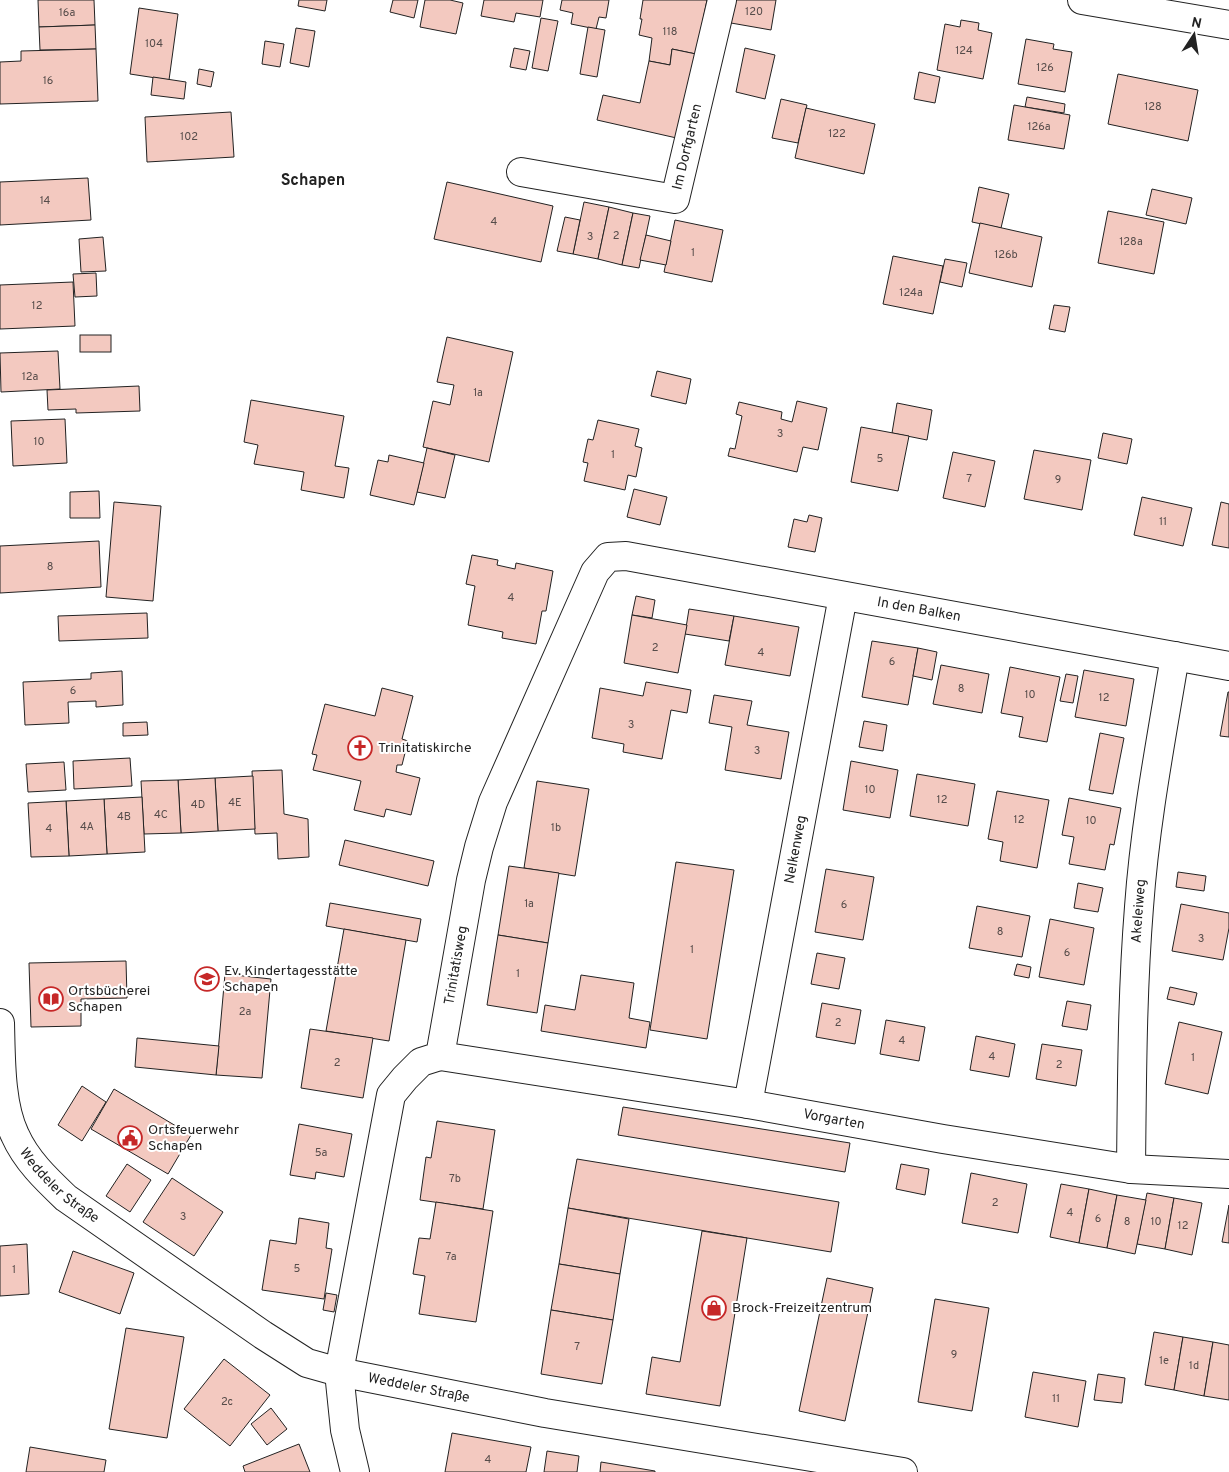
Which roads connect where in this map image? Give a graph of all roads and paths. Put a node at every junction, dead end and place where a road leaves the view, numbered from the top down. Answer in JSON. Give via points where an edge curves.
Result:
{"nodes":[{"id":1,"x":722,"y":0,"type":"edge"},
{"id":2,"x":1082,"y":0,"type":"edge"},
{"id":3,"x":1229,"y":25,"type":"edge"},
{"id":4,"x":521,"y":172,"type":"dead end"},
{"id":5,"x":608,"y":557,"type":"joint"},
{"id":6,"x":843,"y":596,"type":"junction"},
{"id":7,"x":1174,"y":656,"type":"junction"},
{"id":8,"x":1229,"y":666,"type":"edge"},
{"id":9,"x":0,"y":1023,"type":"edge"},
{"id":10,"x":440,"y":1056,"type":"junction"},
{"id":11,"x":748,"y":1104,"type":"junction"},
{"id":12,"x":5,"y":1137,"type":"edge"},
{"id":13,"x":1131,"y":1169,"type":"junction"},
{"id":14,"x":1229,"y":1174,"type":"edge"},
{"id":15,"x":339,"y":1372,"type":"junction"},
{"id":16,"x":355,"y":1472,"type":"edge"},
{"id":17,"x":903,"y":1472,"type":"edge"}],
"edges":[{"from":1,"to":4,"type":"street","name":"Im Dorfgarten","via":[[675,199]]},
{"from":2,"to":3,"type":"street"},
{"from":5,"to":6,"type":"street","name":"In den Balken","via":[[626,556]]},
{"from":5,"to":10,"type":"street","name":"Trinitatisweg","via":[[595,572],[493,802],[471,880]]},
{"from":6,"to":7,"type":"street","name":"In den Balken"},
{"from":6,"to":11,"type":"street","name":"Nelkenweg"},
{"from":7,"to":8,"type":"street","name":"In den Balken"},
{"from":7,"to":13,"type":"street","name":"Akeleiweg","via":[[1146,828],[1138,908]]},
{"from":9,"to":12,"type":"street","name":"Weddeler Straße"},
{"from":10,"to":11,"type":"street","name":"Vorgarten"},
{"from":10,"to":15,"type":"street","via":[[421,1062],[391,1095]]},
{"from":11,"to":13,"type":"street","name":"Vorgarten"},
{"from":12,"to":15,"type":"street","name":"Weddeler Straße","via":[[66,1198],[307,1363]]},
{"from":13,"to":14,"type":"street","name":"Vorgarten"},
{"from":15,"to":16,"type":"street","via":[[345,1430]]},
{"from":15,"to":17,"type":"street","name":"Weddeler Straße","via":[[545,1413]]}]}
